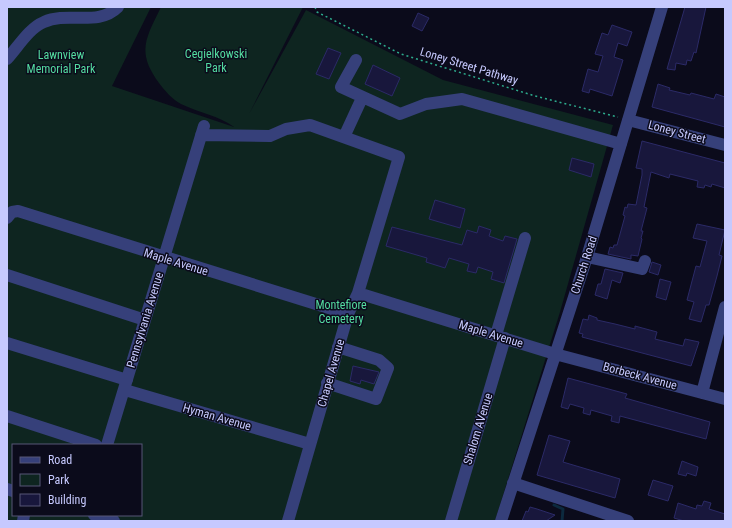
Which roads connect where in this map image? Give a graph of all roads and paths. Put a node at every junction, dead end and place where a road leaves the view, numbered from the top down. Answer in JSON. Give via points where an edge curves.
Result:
{"nodes":[{"id":1,"x":118,"y":7,"type":"edge"},
{"id":2,"x":314,"y":7,"type":"edge"},
{"id":3,"x":662,"y":7,"type":"edge"},
{"id":4,"x":7,"y":59,"type":"edge"},
{"id":5,"x":356,"y":60,"type":"dead end"},
{"id":6,"x":362,"y":98,"type":"junction"},
{"id":7,"x":628,"y":120,"type":"junction"},
{"id":8,"x":344,"y":137,"type":"junction"},
{"id":9,"x":621,"y":144,"type":"junction"},
{"id":10,"x":725,"y":145,"type":"edge"},
{"id":11,"x":7,"y":218,"type":"edge"},
{"id":12,"x":525,"y":238,"type":"dead end"},
{"id":13,"x":587,"y":257,"type":"junction"},
{"id":14,"x":164,"y":258,"type":"junction"},
{"id":15,"x":645,"y":261,"type":"dead end"},
{"id":16,"x":7,"y":275,"type":"edge"},
{"id":17,"x":358,"y":293,"type":"junction"},
{"id":18,"x":725,"y":307,"type":"edge"},
{"id":19,"x":348,"y":314,"type":"junction"},
{"id":20,"x":146,"y":320,"type":"junction"},
{"id":21,"x":500,"y":336,"type":"junction"},
{"id":22,"x":7,"y":343,"type":"edge"},
{"id":23,"x":338,"y":347,"type":"junction"},
{"id":24,"x":555,"y":354,"type":"junction"},
{"id":25,"x":327,"y":383,"type":"junction"},
{"id":26,"x":126,"y":385,"type":"junction"},
{"id":27,"x":702,"y":393,"type":"junction"},
{"id":28,"x":725,"y":399,"type":"edge"},
{"id":29,"x":7,"y":416,"type":"edge"},
{"id":30,"x":93,"y":444,"type":"edge"},
{"id":31,"x":108,"y":444,"type":"edge"},
{"id":32,"x":310,"y":444,"type":"junction"},
{"id":33,"x":514,"y":483,"type":"junction"},
{"id":34,"x":97,"y":516,"type":"edge"},
{"id":35,"x":114,"y":521,"type":"edge"},
{"id":36,"x":288,"y":521,"type":"edge"},
{"id":37,"x":451,"y":521,"type":"edge"},
{"id":38,"x":501,"y":521,"type":"edge"},
{"id":39,"x":628,"y":521,"type":"edge"}],
"edges":[{"from":1,"to":4,"type":"street","via":[[112,14],[93,18],[58,18],[44,22],[33,29]]},
{"from":2,"to":7,"type":"path","name":"Loney Street Pathway","via":[[317,12],[401,54],[535,96]]},
{"from":3,"to":7,"type":"street","name":"Church Road"},
{"from":5,"to":6,"type":"street","via":[[341,87]]},
{"from":6,"to":8,"type":"street"},
{"from":6,"to":9,"type":"street","via":[[400,114],[426,104],[462,99]]},
{"from":7,"to":9,"type":"street","name":"Church Road"},
{"from":7,"to":10,"type":"street","name":"Loney Street"},
{"from":8,"to":14,"type":"street","name":"Pennsylvania Avenue","via":[[310,125],[286,129],[270,136],[203,130]]},
{"from":8,"to":17,"type":"street","name":"Chapel Avenue","via":[[398,157]]},
{"from":9,"to":13,"type":"street","name":"Church Road"},
{"from":11,"to":14,"type":"street","name":"Maple Avenue","via":[[12,212],[18,211]]},
{"from":12,"to":21,"type":"street","name":"Shalom AVenue"},
{"from":13,"to":15,"type":"street","via":[[642,269]]},
{"from":13,"to":24,"type":"street","name":"Church Road"},
{"from":14,"to":19,"type":"street","name":"Maple Avenue"},
{"from":14,"to":20,"type":"street","name":"Pennsylvania Avenue"},
{"from":16,"to":20,"type":"street"},
{"from":17,"to":19,"type":"street","name":"Chapel Avenue"},
{"from":17,"to":21,"type":"street","name":"Maple Avenue"},
{"from":18,"to":27,"type":"street"},
{"from":19,"to":23,"type":"street","name":"Chapel Avenue"},
{"from":20,"to":26,"type":"street","name":"Pennsylvania Avenue"},
{"from":21,"to":24,"type":"street","name":"Maple Avenue"},
{"from":21,"to":37,"type":"street","name":"Shalom AVenue"},
{"from":22,"to":26,"type":"street","name":"Hyman Avenue"},
{"from":23,"to":25,"type":"street","name":"Chapel Avenue"},
{"from":23,"to":25,"type":"street","via":[[378,360],[388,368],[376,399]]},
{"from":24,"to":27,"type":"street","name":"Borbeck Avenue"},
{"from":24,"to":33,"type":"street","name":"Church Road"},
{"from":25,"to":32,"type":"street","name":"Chapel Avenue"},
{"from":26,"to":31,"type":"street","name":"Pennsylvania Avenue"},
{"from":26,"to":32,"type":"street","name":"Hyman Avenue"},
{"from":27,"to":28,"type":"street","name":"Borbeck Avenue"},
{"from":29,"to":30,"type":"street"},
{"from":32,"to":36,"type":"street","name":"Chapel Avenue"},
{"from":33,"to":38,"type":"street","name":"Church Road"},
{"from":33,"to":39,"type":"street"},
{"from":34,"to":35,"type":"street"}]}
